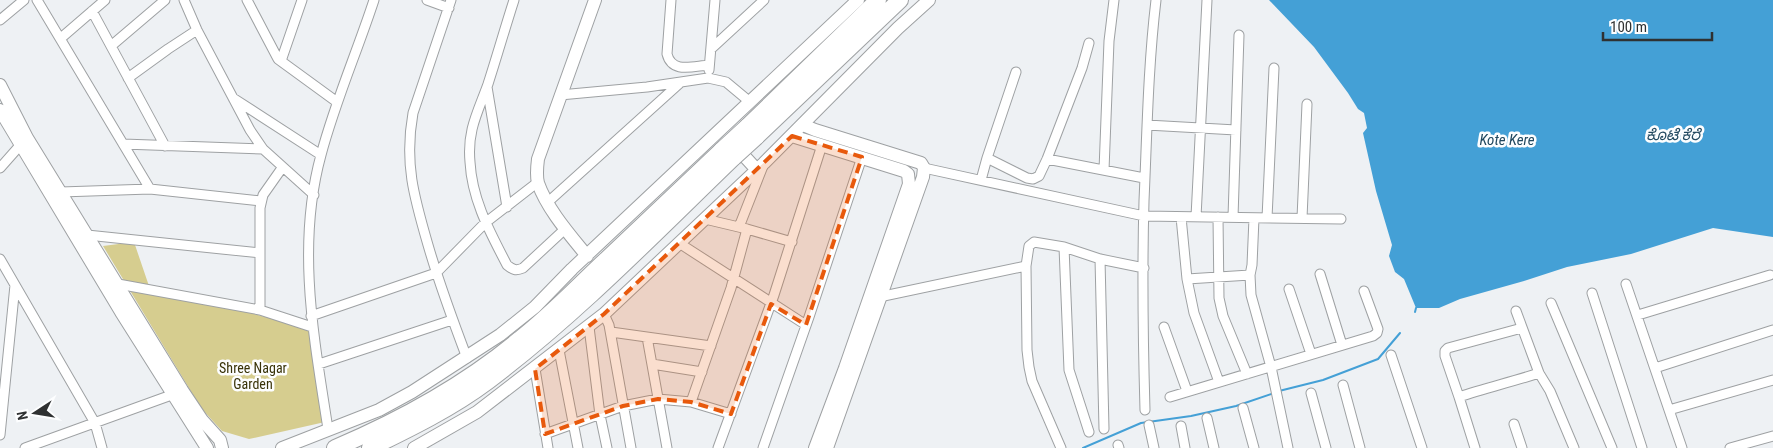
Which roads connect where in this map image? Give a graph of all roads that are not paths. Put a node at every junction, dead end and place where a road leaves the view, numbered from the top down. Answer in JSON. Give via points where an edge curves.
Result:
{"nodes":[{"id":1,"x":24,"y":0,"type":"edge"},
{"id":2,"x":37,"y":0,"type":"edge"},
{"id":3,"x":104,"y":0,"type":"edge"},
{"id":4,"x":165,"y":0,"type":"edge"},
{"id":5,"x":184,"y":0,"type":"edge"},
{"id":6,"x":247,"y":0,"type":"edge"},
{"id":7,"x":302,"y":0,"type":"edge"},
{"id":8,"x":374,"y":0,"type":"edge"},
{"id":9,"x":428,"y":0,"type":"edge"},
{"id":10,"x":514,"y":0,"type":"edge"},
{"id":11,"x":594,"y":0,"type":"edge"},
{"id":12,"x":671,"y":0,"type":"edge"},
{"id":13,"x":715,"y":0,"type":"edge"},
{"id":14,"x":764,"y":0,"type":"edge"},
{"id":15,"x":858,"y":0,"type":"edge"},
{"id":16,"x":900,"y":0,"type":"edge"},
{"id":17,"x":910,"y":0,"type":"edge"},
{"id":18,"x":929,"y":0,"type":"edge"},
{"id":19,"x":1114,"y":0,"type":"edge"},
{"id":20,"x":1156,"y":0,"type":"edge"},
{"id":21,"x":1207,"y":0,"type":"edge"},
{"id":22,"x":450,"y":4,"type":"edge"},
{"id":23,"x":883,"y":6,"type":"edge"},
{"id":24,"x":92,"y":11,"type":"junction"},
{"id":25,"x":0,"y":20,"type":"edge"},
{"id":26,"x":197,"y":30,"type":"junction"},
{"id":27,"x":1239,"y":35,"type":"dead end"},
{"id":28,"x":61,"y":38,"type":"junction"},
{"id":29,"x":1089,"y":43,"type":"dead end"},
{"id":30,"x":111,"y":46,"type":"junction"},
{"id":31,"x":710,"y":50,"type":"junction"},
{"id":32,"x":281,"y":62,"type":"junction"},
{"id":33,"x":709,"y":65,"type":"junction"},
{"id":34,"x":1274,"y":68,"type":"dead end"},
{"id":35,"x":1016,"y":72,"type":"dead end"},
{"id":36,"x":128,"y":78,"type":"junction"},
{"id":37,"x":708,"y":78,"type":"junction"},
{"id":38,"x":680,"y":83,"type":"junction"},
{"id":39,"x":487,"y":87,"type":"junction"},
{"id":40,"x":1,"y":90,"type":"edge"},
{"id":41,"x":560,"y":95,"type":"junction"},
{"id":42,"x":232,"y":98,"type":"junction"},
{"id":43,"x":337,"y":102,"type":"junction"},
{"id":44,"x":750,"y":102,"type":"junction"},
{"id":45,"x":1307,"y":104,"type":"dead end"},
{"id":46,"x":0,"y":110,"type":"edge"},
{"id":47,"x":803,"y":125,"type":"junction"},
{"id":48,"x":1147,"y":125,"type":"junction"},
{"id":49,"x":1201,"y":127,"type":"junction"},
{"id":50,"x":720,"y":130,"type":"junction"},
{"id":51,"x":1236,"y":130,"type":"junction"},
{"id":52,"x":792,"y":136,"type":"junction"},
{"id":53,"x":24,"y":142,"type":"junction"},
{"id":54,"x":123,"y":144,"type":"junction"},
{"id":55,"x":822,"y":145,"type":"junction"},
{"id":56,"x":165,"y":146,"type":"junction"},
{"id":57,"x":263,"y":150,"type":"junction"},
{"id":58,"x":728,"y":153,"type":"junction"},
{"id":59,"x":321,"y":155,"type":"junction"},
{"id":60,"x":862,"y":157,"type":"junction"},
{"id":61,"x":986,"y":158,"type":"junction"},
{"id":62,"x":1047,"y":159,"type":"junction"},
{"id":63,"x":761,"y":166,"type":"junction"},
{"id":64,"x":0,"y":168,"type":"edge"},
{"id":65,"x":282,"y":168,"type":"junction"},
{"id":66,"x":924,"y":168,"type":"junction"},
{"id":67,"x":1104,"y":170,"type":"junction"},
{"id":68,"x":1144,"y":178,"type":"junction"},
{"id":69,"x":981,"y":180,"type":"junction"},
{"id":70,"x":538,"y":182,"type":"junction"},
{"id":71,"x":150,"y":190,"type":"junction"},
{"id":72,"x":61,"y":192,"type":"junction"},
{"id":73,"x":314,"y":196,"type":"junction"},
{"id":74,"x":261,"y":201,"type":"junction"},
{"id":75,"x":548,"y":202,"type":"junction"},
{"id":76,"x":507,"y":207,"type":"junction"},
{"id":77,"x":1144,"y":216,"type":"junction"},
{"id":78,"x":1182,"y":217,"type":"junction"},
{"id":79,"x":1196,"y":217,"type":"junction"},
{"id":80,"x":1218,"y":217,"type":"junction"},
{"id":81,"x":1233,"y":217,"type":"junction"},
{"id":82,"x":1254,"y":218,"type":"junction"},
{"id":83,"x":1267,"y":218,"type":"junction"},
{"id":84,"x":1302,"y":218,"type":"junction"},
{"id":85,"x":705,"y":219,"type":"junction"},
{"id":86,"x":1341,"y":219,"type":"dead end"},
{"id":87,"x":485,"y":223,"type":"junction"},
{"id":88,"x":743,"y":228,"type":"junction"},
{"id":89,"x":565,"y":230,"type":"junction"},
{"id":90,"x":87,"y":235,"type":"junction"},
{"id":91,"x":792,"y":242,"type":"junction"},
{"id":92,"x":679,"y":243,"type":"junction"},
{"id":93,"x":1064,"y":247,"type":"junction"},
{"id":94,"x":260,"y":254,"type":"junction"},
{"id":95,"x":587,"y":256,"type":"junction"},
{"id":96,"x":0,"y":259,"type":"edge"},
{"id":97,"x":1100,"y":259,"type":"junction"},
{"id":98,"x":1026,"y":266,"type":"junction"},
{"id":99,"x":1144,"y":268,"type":"junction"},
{"id":100,"x":436,"y":273,"type":"junction"},
{"id":101,"x":1320,"y":274,"type":"dead end"},
{"id":102,"x":1250,"y":275,"type":"junction"},
{"id":103,"x":1770,"y":275,"type":"dead end"},
{"id":104,"x":1220,"y":277,"type":"junction"},
{"id":105,"x":734,"y":279,"type":"junction"},
{"id":106,"x":1187,"y":279,"type":"junction"},
{"id":107,"x":15,"y":284,"type":"junction"},
{"id":108,"x":118,"y":284,"type":"junction"},
{"id":109,"x":1626,"y":284,"type":"dead end"},
{"id":110,"x":1289,"y":289,"type":"dead end"},
{"id":111,"x":1364,"y":290,"type":"dead end"},
{"id":112,"x":1592,"y":293,"type":"dead end"},
{"id":113,"x":880,"y":297,"type":"junction"},
{"id":114,"x":1551,"y":303,"type":"dead end"},
{"id":115,"x":772,"y":304,"type":"junction"},
{"id":116,"x":260,"y":310,"type":"junction"},
{"id":117,"x":1516,"y":311,"type":"dead end"},
{"id":118,"x":604,"y":314,"type":"junction"},
{"id":119,"x":311,"y":316,"type":"junction"},
{"id":120,"x":1638,"y":316,"type":"junction"},
{"id":121,"x":452,"y":320,"type":"junction"},
{"id":122,"x":806,"y":325,"type":"junction"},
{"id":123,"x":589,"y":326,"type":"junction"},
{"id":124,"x":312,"y":327,"type":"junction"},
{"id":125,"x":1164,"y":327,"type":"dead end"},
{"id":126,"x":1522,"y":328,"type":"junction"},
{"id":127,"x":1773,"y":330,"type":"edge"},
{"id":128,"x":611,"y":332,"type":"junction"},
{"id":129,"x":646,"y":337,"type":"junction"},
{"id":130,"x":711,"y":346,"type":"junction"},
{"id":131,"x":1342,"y":346,"type":"junction"},
{"id":132,"x":560,"y":350,"type":"junction"},
{"id":133,"x":1311,"y":354,"type":"junction"},
{"id":134,"x":1391,"y":355,"type":"dead end"},
{"id":135,"x":467,"y":358,"type":"junction"},
{"id":136,"x":319,"y":364,"type":"junction"},
{"id":137,"x":652,"y":364,"type":"junction"},
{"id":138,"x":1271,"y":366,"type":"junction"},
{"id":139,"x":1656,"y":368,"type":"junction"},
{"id":140,"x":535,"y":369,"type":"junction"},
{"id":141,"x":702,"y":372,"type":"junction"},
{"id":142,"x":1247,"y":374,"type":"junction"},
{"id":143,"x":1539,"y":374,"type":"junction"},
{"id":144,"x":1773,"y":380,"type":"edge"},
{"id":145,"x":1219,"y":382,"type":"junction"},
{"id":146,"x":1343,"y":385,"type":"dead end"},
{"id":147,"x":1187,"y":391,"type":"junction"},
{"id":148,"x":178,"y":393,"type":"junction"},
{"id":149,"x":1311,"y":393,"type":"dead end"},
{"id":150,"x":1170,"y":397,"type":"dead end"},
{"id":151,"x":1459,"y":397,"type":"junction"},
{"id":152,"x":658,"y":398,"type":"junction"},
{"id":153,"x":691,"y":402,"type":"junction"},
{"id":154,"x":623,"y":406,"type":"junction"},
{"id":155,"x":1244,"y":408,"type":"dead end"},
{"id":156,"x":1145,"y":410,"type":"dead end"},
{"id":157,"x":1669,"y":410,"type":"junction"},
{"id":158,"x":731,"y":414,"type":"junction"},
{"id":159,"x":600,"y":415,"type":"junction"},
{"id":160,"x":1207,"y":418,"type":"dead end"},
{"id":161,"x":95,"y":423,"type":"junction"},
{"id":162,"x":574,"y":424,"type":"junction"},
{"id":163,"x":1514,"y":424,"type":"dead end"},
{"id":164,"x":1149,"y":425,"type":"dead end"},
{"id":165,"x":1181,"y":426,"type":"dead end"},
{"id":166,"x":328,"y":429,"type":"junction"},
{"id":167,"x":1104,"y":429,"type":"dead end"},
{"id":168,"x":1088,"y":432,"type":"dead end"},
{"id":169,"x":546,"y":434,"type":"junction"},
{"id":170,"x":0,"y":435,"type":"edge"},
{"id":171,"x":1773,"y":436,"type":"edge"},
{"id":172,"x":25,"y":448,"type":"edge"},
{"id":173,"x":102,"y":448,"type":"edge"},
{"id":174,"x":207,"y":448,"type":"edge"},
{"id":175,"x":222,"y":448,"type":"edge"},
{"id":176,"x":282,"y":448,"type":"edge"},
{"id":177,"x":335,"y":448,"type":"edge"},
{"id":178,"x":370,"y":448,"type":"edge"},
{"id":179,"x":414,"y":448,"type":"edge"},
{"id":180,"x":548,"y":448,"type":"edge"},
{"id":181,"x":578,"y":448,"type":"edge"},
{"id":182,"x":607,"y":448,"type":"edge"},
{"id":183,"x":631,"y":448,"type":"edge"},
{"id":184,"x":667,"y":448,"type":"edge"},
{"id":185,"x":718,"y":448,"type":"edge"},
{"id":186,"x":763,"y":448,"type":"edge"},
{"id":187,"x":815,"y":448,"type":"edge"},
{"id":188,"x":827,"y":448,"type":"edge"},
{"id":189,"x":1061,"y":448,"type":"edge"},
{"id":190,"x":1154,"y":448,"type":"edge"},
{"id":191,"x":1185,"y":448,"type":"edge"},
{"id":192,"x":1214,"y":448,"type":"edge"},
{"id":193,"x":1254,"y":448,"type":"edge"},
{"id":194,"x":1288,"y":448,"type":"edge"},
{"id":195,"x":1326,"y":448,"type":"edge"},
{"id":196,"x":1360,"y":448,"type":"edge"},
{"id":197,"x":1422,"y":448,"type":"edge"},
{"id":198,"x":1475,"y":448,"type":"edge"},
{"id":199,"x":1522,"y":448,"type":"edge"},
{"id":200,"x":1574,"y":448,"type":"edge"},
{"id":201,"x":1612,"y":448,"type":"edge"},
{"id":202,"x":1642,"y":448,"type":"edge"},
{"id":203,"x":1682,"y":448,"type":"edge"},
{"id":204,"x":1730,"y":448,"type":"edge"}],
"edges":[{"from":1,"to":25,"type":"street"},
{"from":2,"to":28,"type":"street"},
{"from":3,"to":24,"type":"street"},
{"from":4,"to":30,"type":"street"},
{"from":5,"to":26,"type":"street"},
{"from":6,"to":32,"type":"street"},
{"from":7,"to":32,"type":"street"},
{"from":8,"to":43,"type":"street"},
{"from":9,"to":22,"type":"street"},
{"from":10,"to":39,"type":"street"},
{"from":11,"to":41,"type":"street"},
{"from":12,"to":33,"type":"street","via":[[669,61],[679,67]]},
{"from":13,"to":31,"type":"street"},
{"from":14,"to":31,"type":"street"},
{"from":15,"to":44,"type":"street"},
{"from":16,"to":23,"type":"highway"},
{"from":17,"to":23,"type":"highway"},
{"from":18,"to":47,"type":"street"},
{"from":19,"to":67,"type":"street","via":[[1109,41]]},
{"from":20,"to":48,"type":"street"},
{"from":21,"to":49,"type":"street"},
{"from":22,"to":100,"type":"street","via":[[413,113],[410,131],[410,180]]},
{"from":23,"to":58,"type":"highway","bridge":true},
{"from":24,"to":28,"type":"street"},
{"from":24,"to":30,"type":"street"},
{"from":26,"to":36,"type":"street"},
{"from":26,"to":42,"type":"street"},
{"from":27,"to":51,"type":"street"},
{"from":28,"to":54,"type":"street"},
{"from":29,"to":62,"type":"street"},
{"from":30,"to":36,"type":"street"},
{"from":31,"to":33,"type":"street"},
{"from":32,"to":43,"type":"street"},
{"from":33,"to":37,"type":"street"},
{"from":34,"to":83,"type":"street"},
{"from":35,"to":61,"type":"street"},
{"from":36,"to":56,"type":"street"},
{"from":37,"to":38,"type":"street"},
{"from":37,"to":44,"type":"street","via":[[726,82]]},
{"from":38,"to":41,"type":"street"},
{"from":38,"to":75,"type":"street"},
{"from":39,"to":76,"type":"street"},
{"from":39,"to":87,"type":"street","via":[[472,128],[469,150],[476,198]]},
{"from":40,"to":53,"type":"street"},
{"from":41,"to":70,"type":"street","via":[[538,160]]},
{"from":42,"to":57,"type":"street"},
{"from":42,"to":59,"type":"street"},
{"from":43,"to":59,"type":"street"},
{"from":44,"to":50,"type":"street"},
{"from":45,"to":84,"type":"street"},
{"from":46,"to":53,"type":"street"},
{"from":47,"to":52,"type":"street"},
{"from":47,"to":66,"type":"street","via":[[921,163]]},
{"from":48,"to":49,"type":"street"},
{"from":48,"to":68,"type":"street"},
{"from":49,"to":51,"type":"street"},
{"from":49,"to":79,"type":"street"},
{"from":50,"to":63,"type":"street"},
{"from":50,"to":95,"type":"street"},
{"from":51,"to":81,"type":"street"},
{"from":52,"to":55,"type":"street"},
{"from":52,"to":63,"type":"street"},
{"from":53,"to":64,"type":"street"},
{"from":53,"to":72,"type":"street"},
{"from":53,"to":148,"type":"street"},
{"from":54,"to":56,"type":"street"},
{"from":54,"to":71,"type":"street"},
{"from":55,"to":60,"type":"street"},
{"from":55,"to":91,"type":"street"},
{"from":56,"to":57,"type":"street"},
{"from":57,"to":65,"type":"street"},
{"from":58,"to":177,"type":"highway","via":[[520,339],[433,400]]},
{"from":58,"to":178,"type":"highway","via":[[573,310],[528,349],[448,408]]},
{"from":59,"to":73,"type":"street"},
{"from":60,"to":122,"type":"street"},
{"from":60,"to":187,"type":"street","via":[[904,171],[908,174],[909,184]]},
{"from":61,"to":62,"type":"street","via":[[1033,179],[1039,176]]},
{"from":61,"to":69,"type":"street"},
{"from":62,"to":67,"type":"street"},
{"from":63,"to":85,"type":"street"},
{"from":63,"to":88,"type":"street"},
{"from":65,"to":73,"type":"street"},
{"from":65,"to":74,"type":"street"},
{"from":66,"to":69,"type":"street"},
{"from":66,"to":113,"type":"street"},
{"from":67,"to":68,"type":"street"},
{"from":68,"to":77,"type":"street"},
{"from":69,"to":77,"type":"street"},
{"from":70,"to":75,"type":"street"},
{"from":70,"to":76,"type":"street"},
{"from":71,"to":72,"type":"street"},
{"from":71,"to":74,"type":"street"},
{"from":72,"to":90,"type":"street"},
{"from":73,"to":119,"type":"street","via":[[308,253]]},
{"from":74,"to":94,"type":"street"},
{"from":75,"to":89,"type":"street"},
{"from":76,"to":87,"type":"street"},
{"from":77,"to":78,"type":"street"},
{"from":77,"to":99,"type":"street"},
{"from":78,"to":79,"type":"street"},
{"from":78,"to":106,"type":"street"},
{"from":79,"to":80,"type":"street"},
{"from":80,"to":81,"type":"street"},
{"from":80,"to":104,"type":"street"},
{"from":81,"to":82,"type":"street"},
{"from":82,"to":83,"type":"street"},
{"from":82,"to":102,"type":"street"},
{"from":83,"to":84,"type":"street"},
{"from":84,"to":86,"type":"street"},
{"from":85,"to":88,"type":"street"},
{"from":85,"to":92,"type":"street"},
{"from":87,"to":89,"type":"street","via":[[512,270],[523,268]]},
{"from":87,"to":100,"type":"street"},
{"from":88,"to":91,"type":"street"},
{"from":88,"to":105,"type":"street"},
{"from":89,"to":95,"type":"street"},
{"from":90,"to":94,"type":"street"},
{"from":90,"to":108,"type":"street"},
{"from":91,"to":115,"type":"street"},
{"from":92,"to":105,"type":"street"},
{"from":92,"to":118,"type":"street"},
{"from":93,"to":97,"type":"street"},
{"from":93,"to":98,"type":"street","via":[[1034,242],[1029,246]]},
{"from":93,"to":168,"type":"street","via":[[1069,370]]},
{"from":94,"to":116,"type":"street"},
{"from":95,"to":135,"type":"street","via":[[535,307]]},
{"from":96,"to":107,"type":"street"},
{"from":97,"to":99,"type":"street"},
{"from":97,"to":167,"type":"street"},
{"from":98,"to":113,"type":"street"},
{"from":98,"to":189,"type":"street","via":[[1029,367]]},
{"from":99,"to":156,"type":"street"},
{"from":100,"to":119,"type":"street"},
{"from":100,"to":121,"type":"street"},
{"from":101,"to":131,"type":"street"},
{"from":102,"to":104,"type":"street"},
{"from":102,"to":138,"type":"street","via":[[1251,295]]},
{"from":103,"to":120,"type":"street"},
{"from":104,"to":106,"type":"street"},
{"from":104,"to":142,"type":"street","via":[[1219,298],[1223,316]]},
{"from":105,"to":115,"type":"street"},
{"from":105,"to":130,"type":"street"},
{"from":106,"to":145,"type":"street","via":[[1196,319]]},
{"from":107,"to":161,"type":"street"},
{"from":107,"to":170,"type":"street"},
{"from":108,"to":116,"type":"street"},
{"from":108,"to":148,"type":"street"},
{"from":109,"to":120,"type":"street"},
{"from":110,"to":133,"type":"street"},
{"from":111,"to":131,"type":"street","via":[[1377,333]]},
{"from":112,"to":202,"type":"street"},
{"from":113,"to":188,"type":"street"},
{"from":114,"to":201,"type":"street"},
{"from":115,"to":122,"type":"street"},
{"from":115,"to":158,"type":"street"},
{"from":116,"to":124,"type":"street"},
{"from":117,"to":126,"type":"street"},
{"from":118,"to":123,"type":"street"},
{"from":118,"to":128,"type":"street"},
{"from":119,"to":124,"type":"street"},
{"from":120,"to":139,"type":"street"},
{"from":121,"to":135,"type":"street"},
{"from":121,"to":136,"type":"street"},
{"from":122,"to":186,"type":"street"},
{"from":123,"to":132,"type":"street"},
{"from":123,"to":159,"type":"street"},
{"from":124,"to":136,"type":"street"},
{"from":125,"to":147,"type":"street"},
{"from":126,"to":143,"type":"street"},
{"from":126,"to":151,"type":"street","via":[[1445,351]]},
{"from":127,"to":139,"type":"street"},
{"from":128,"to":129,"type":"street"},
{"from":128,"to":154,"type":"street"},
{"from":129,"to":130,"type":"street"},
{"from":129,"to":137,"type":"street"},
{"from":130,"to":141,"type":"street"},
{"from":131,"to":133,"type":"street"},
{"from":132,"to":140,"type":"street"},
{"from":132,"to":162,"type":"street"},
{"from":133,"to":138,"type":"street"},
{"from":134,"to":197,"type":"street"},
{"from":135,"to":166,"type":"street","via":[[380,410]]},
{"from":136,"to":166,"type":"street"},
{"from":137,"to":141,"type":"street"},
{"from":137,"to":152,"type":"street"},
{"from":138,"to":142,"type":"street"},
{"from":138,"to":194,"type":"street"},
{"from":139,"to":157,"type":"street"},
{"from":140,"to":169,"type":"street"},
{"from":140,"to":179,"type":"street","via":[[478,412]]},
{"from":141,"to":153,"type":"street"},
{"from":142,"to":145,"type":"street"},
{"from":143,"to":151,"type":"street"},
{"from":143,"to":200,"type":"street","via":[[1550,391]]},
{"from":144,"to":157,"type":"street"},
{"from":145,"to":147,"type":"street"},
{"from":146,"to":196,"type":"street"},
{"from":147,"to":150,"type":"street"},
{"from":148,"to":161,"type":"street"},
{"from":148,"to":174,"type":"street"},
{"from":148,"to":175,"type":"street","via":[[220,440]]},
{"from":149,"to":195,"type":"street"},
{"from":151,"to":198,"type":"street"},
{"from":152,"to":153,"type":"street"},
{"from":152,"to":154,"type":"street"},
{"from":152,"to":184,"type":"street"},
{"from":153,"to":158,"type":"street"},
{"from":154,"to":159,"type":"street"},
{"from":154,"to":183,"type":"street"},
{"from":155,"to":193,"type":"street"},
{"from":157,"to":203,"type":"street"},
{"from":158,"to":185,"type":"street"},
{"from":159,"to":162,"type":"street"},
{"from":159,"to":182,"type":"street"},
{"from":160,"to":192,"type":"street"},
{"from":161,"to":172,"type":"street"},
{"from":161,"to":173,"type":"street"},
{"from":162,"to":169,"type":"street"},
{"from":162,"to":181,"type":"street"},
{"from":163,"to":199,"type":"street"},
{"from":164,"to":190,"type":"street"},
{"from":165,"to":191,"type":"street"},
{"from":166,"to":176,"type":"street"},
{"from":169,"to":180,"type":"street"},
{"from":171,"to":204,"type":"street"}]}
